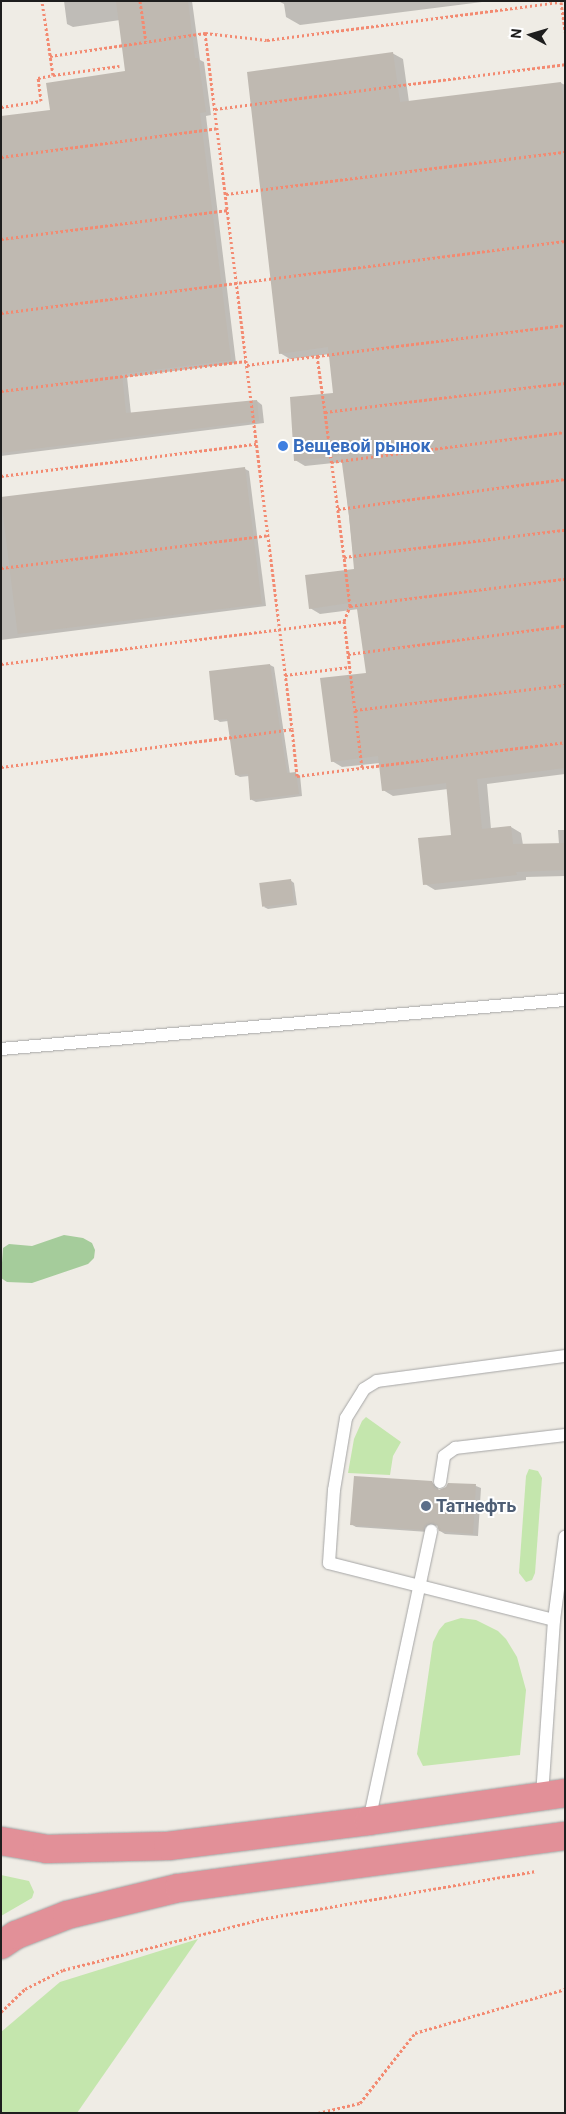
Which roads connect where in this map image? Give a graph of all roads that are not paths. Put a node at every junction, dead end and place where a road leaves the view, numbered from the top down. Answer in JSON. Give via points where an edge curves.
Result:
{"nodes":[{"id":1,"x":565,"y":1000,"type":"edge"},
{"id":2,"x":1,"y":1049,"type":"edge"},
{"id":3,"x":565,"y":1356,"type":"edge"},
{"id":4,"x":565,"y":1435,"type":"edge"},
{"id":5,"x":440,"y":1482,"type":"dead end"},
{"id":6,"x":431,"y":1531,"type":"dead end"},
{"id":7,"x":565,"y":1537,"type":"edge"},
{"id":8,"x":420,"y":1586,"type":"junction"},
{"id":9,"x":554,"y":1620,"type":"junction"},
{"id":10,"x":554,"y":1794,"type":"edge"},
{"id":11,"x":369,"y":1821,"type":"junction"},
{"id":12,"x":565,"y":1836,"type":"edge"},
{"id":13,"x":1,"y":1841,"type":"edge"},
{"id":14,"x":1,"y":1945,"type":"edge"}],
"edges":[{"from":1,"to":2,"type":"lane"},
{"from":3,"to":8,"type":"lane","via":[[377,1380],[364,1389],[346,1418],[334,1490],[329,1563]]},
{"from":4,"to":5,"type":"lane","via":[[455,1448],[444,1456]]},
{"from":6,"to":8,"type":"lane"},
{"from":7,"to":9,"type":"lane"},
{"from":8,"to":9,"type":"lane"},
{"from":8,"to":11,"type":"lane"},
{"from":9,"to":10,"type":"lane"},
{"from":10,"to":11,"type":"highway"},
{"from":11,"to":13,"type":"highway","via":[[168,1846],[46,1849]]},
{"from":12,"to":14,"type":"highway","via":[[179,1888],[67,1915],[16,1935]]}]}
